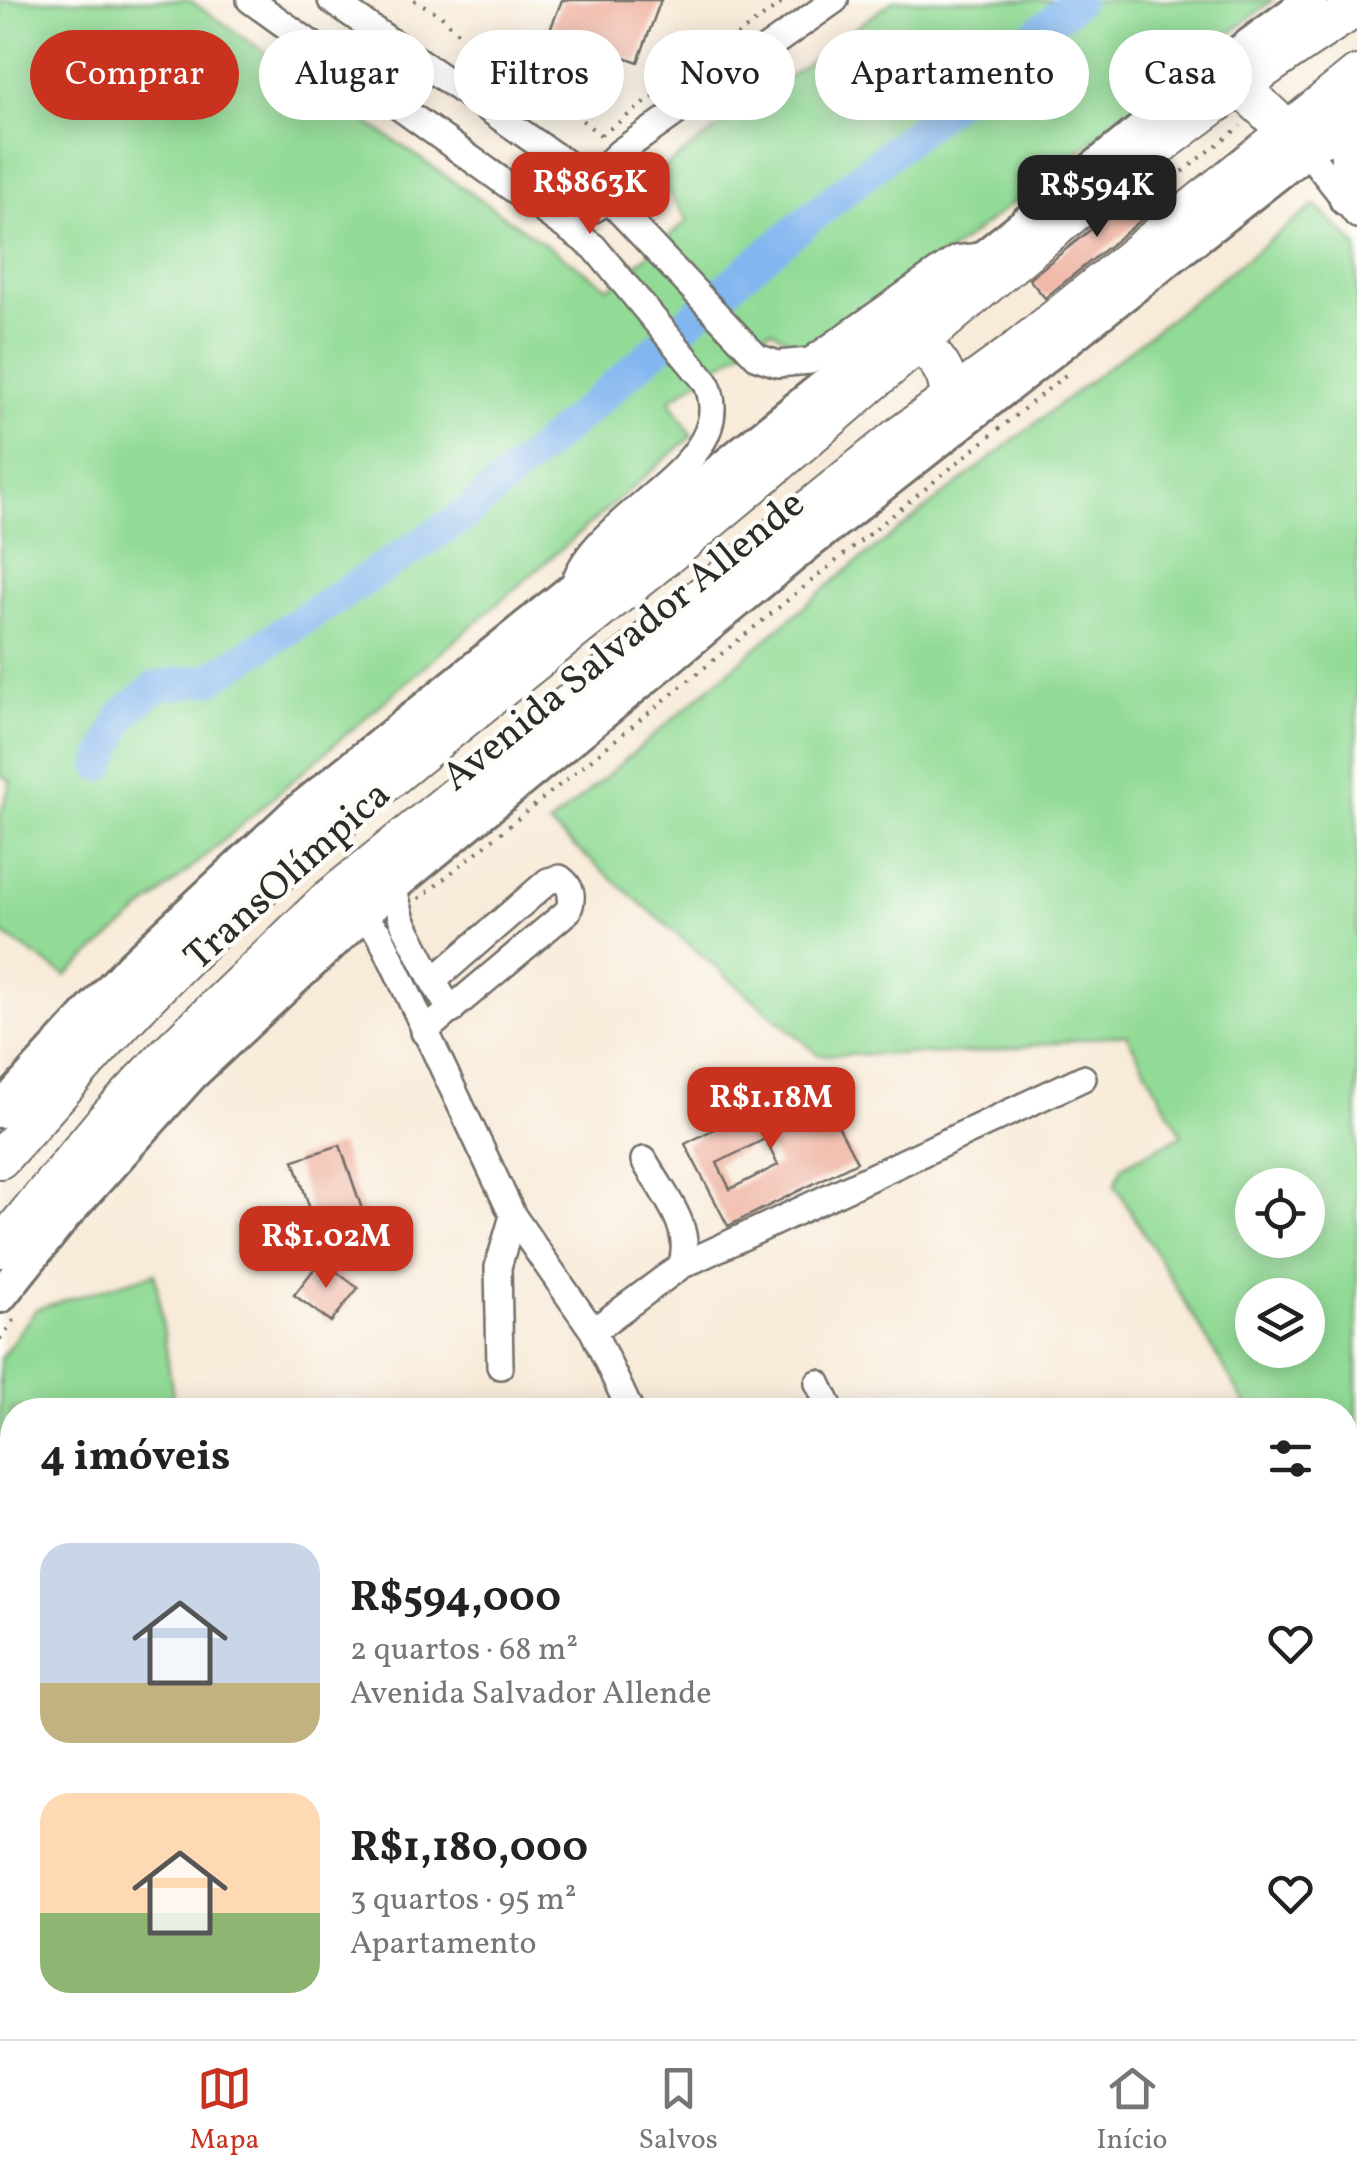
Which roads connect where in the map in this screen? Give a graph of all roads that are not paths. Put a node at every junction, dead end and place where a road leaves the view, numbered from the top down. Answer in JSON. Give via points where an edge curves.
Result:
{"nodes":[{"id":1,"x":250,"y":0,"type":"edge"},
{"id":2,"x":331,"y":0,"type":"edge"},
{"id":3,"x":835,"y":0,"type":"edge"},
{"id":4,"x":1311,"y":0,"type":"edge"},
{"id":5,"x":1331,"y":0,"type":"edge"},
{"id":6,"x":1357,"y":7,"type":"edge"},
{"id":7,"x":1357,"y":22,"type":"edge"},
{"id":8,"x":1357,"y":54,"type":"edge"},
{"id":9,"x":1357,"y":74,"type":"edge"},
{"id":10,"x":1292,"y":115,"type":"edge"},
{"id":11,"x":590,"y":180,"type":"junction"},
{"id":12,"x":611,"y":199,"type":"junction"},
{"id":13,"x":1351,"y":207,"type":"edge"},
{"id":14,"x":548,"y":210,"type":"junction"},
{"id":15,"x":985,"y":256,"type":"junction"},
{"id":16,"x":909,"y":344,"type":"junction"},
{"id":17,"x":949,"y":392,"type":"junction"},
{"id":18,"x":807,"y":544,"type":"junction"},
{"id":19,"x":573,"y":587,"type":"junction"},
{"id":20,"x":394,"y":886,"type":"junction"},
{"id":21,"x":362,"y":914,"type":"junction"},
{"id":22,"x":433,"y":981,"type":"junction"},
{"id":23,"x":451,"y":1011,"type":"junction"},
{"id":24,"x":424,"y":1032,"type":"junction"},
{"id":25,"x":1083,"y":1078,"type":"dead end"},
{"id":26,"x":0,"y":1111,"type":"edge"},
{"id":27,"x":0,"y":1160,"type":"edge"},
{"id":28,"x":644,"y":1160,"type":"dead end"},
{"id":29,"x":0,"y":1180,"type":"edge"},
{"id":30,"x":14,"y":1216,"type":"edge"},
{"id":31,"x":513,"y":1216,"type":"junction"},
{"id":32,"x":0,"y":1248,"type":"edge"},
{"id":33,"x":0,"y":1266,"type":"edge"},
{"id":34,"x":681,"y":1266,"type":"junction"},
{"id":35,"x":12,"y":1302,"type":"edge"},
{"id":36,"x":593,"y":1331,"type":"junction"},
{"id":37,"x":500,"y":1366,"type":"dead end"},
{"id":38,"x":818,"y":1383,"type":"dead end"},
{"id":39,"x":624,"y":1398,"type":"edge"},
{"id":40,"x":825,"y":1398,"type":"edge"}],
"edges":[{"from":1,"to":14,"type":"street"},
{"from":2,"to":11,"type":"street"},
{"from":3,"to":11,"type":"street","via":[[610,144]]},
{"from":4,"to":15,"type":"main road","name":"Avenida Salvador Allende"},
{"from":5,"to":10,"type":"highway","via":[[1276,38]]},
{"from":6,"to":10,"type":"highway","name":"Avenida Salvador Allende"},
{"from":7,"to":10,"type":"street"},
{"from":8,"to":10,"type":"street"},
{"from":9,"to":10,"type":"highway","name":"Avenida Salvador Allende"},
{"from":10,"to":13,"type":"street"},
{"from":10,"to":13,"type":"main road","via":[[1347,156]]},
{"from":10,"to":16,"type":"highway","name":"Avenida Salvador Allende"},
{"from":10,"to":17,"type":"highway","name":"Avenida Salvador Allende","via":[[1012,354]]},
{"from":10,"to":18,"type":"main road","name":"Avenida Salvador Allende"},
{"from":11,"to":12,"type":"street"},
{"from":12,"to":14,"type":"street","via":[[594,209]]},
{"from":12,"to":15,"type":"street","via":[[746,350],[778,364],[810,361],[956,259]]},
{"from":14,"to":19,"type":"street","via":[[614,266],[706,382],[714,408],[698,452],[586,554]]},
{"from":15,"to":16,"type":"main road","name":"Avenida Salvador Allende"},
{"from":16,"to":17,"type":"highway","via":[[943,368]]},
{"from":16,"to":19,"type":"main road","name":"Avenida Salvador Allende"},
{"from":16,"to":27,"type":"highway","name":"Avenida Salvador Allende","via":[[731,503],[230,916],[131,1012]]},
{"from":16,"to":29,"type":"street","name":"TransOlímpica","via":[[866,410],[458,736],[269,899],[143,1022]]},
{"from":17,"to":18,"type":"highway","via":[[940,426],[818,522]]},
{"from":17,"to":30,"type":"highway","name":"Avenida Salvador Allende","via":[[329,899],[169,1052]]},
{"from":18,"to":20,"type":"main road","name":"Avenida Salvador Allende"},
{"from":19,"to":26,"type":"main road","name":"Avenida Salvador Allende","via":[[296,812],[130,968]]},
{"from":20,"to":21,"type":"main road","name":"Avenida Salvador Allende"},
{"from":20,"to":22,"type":"street","via":[[402,920]]},
{"from":21,"to":24,"type":"street","via":[[380,934]]},
{"from":21,"to":35,"type":"main road","name":"Avenida Salvador Allende","via":[[192,1074],[95,1180]]},
{"from":22,"to":23,"type":"street"},
{"from":22,"to":23,"type":"street","via":[[548,880],[569,885],[568,911]]},
{"from":23,"to":24,"type":"street"},
{"from":24,"to":31,"type":"street"},
{"from":25,"to":34,"type":"street"},
{"from":28,"to":34,"type":"street","via":[[684,1231]]},
{"from":30,"to":32,"type":"highway","name":"Avenida Salvador Allende"},
{"from":30,"to":33,"type":"highway","via":[[24,1232]]},
{"from":31,"to":36,"type":"street"},
{"from":31,"to":37,"type":"street","via":[[498,1267]]},
{"from":34,"to":36,"type":"street"},
{"from":36,"to":39,"type":"street"},
{"from":38,"to":40,"type":"street"}]}
